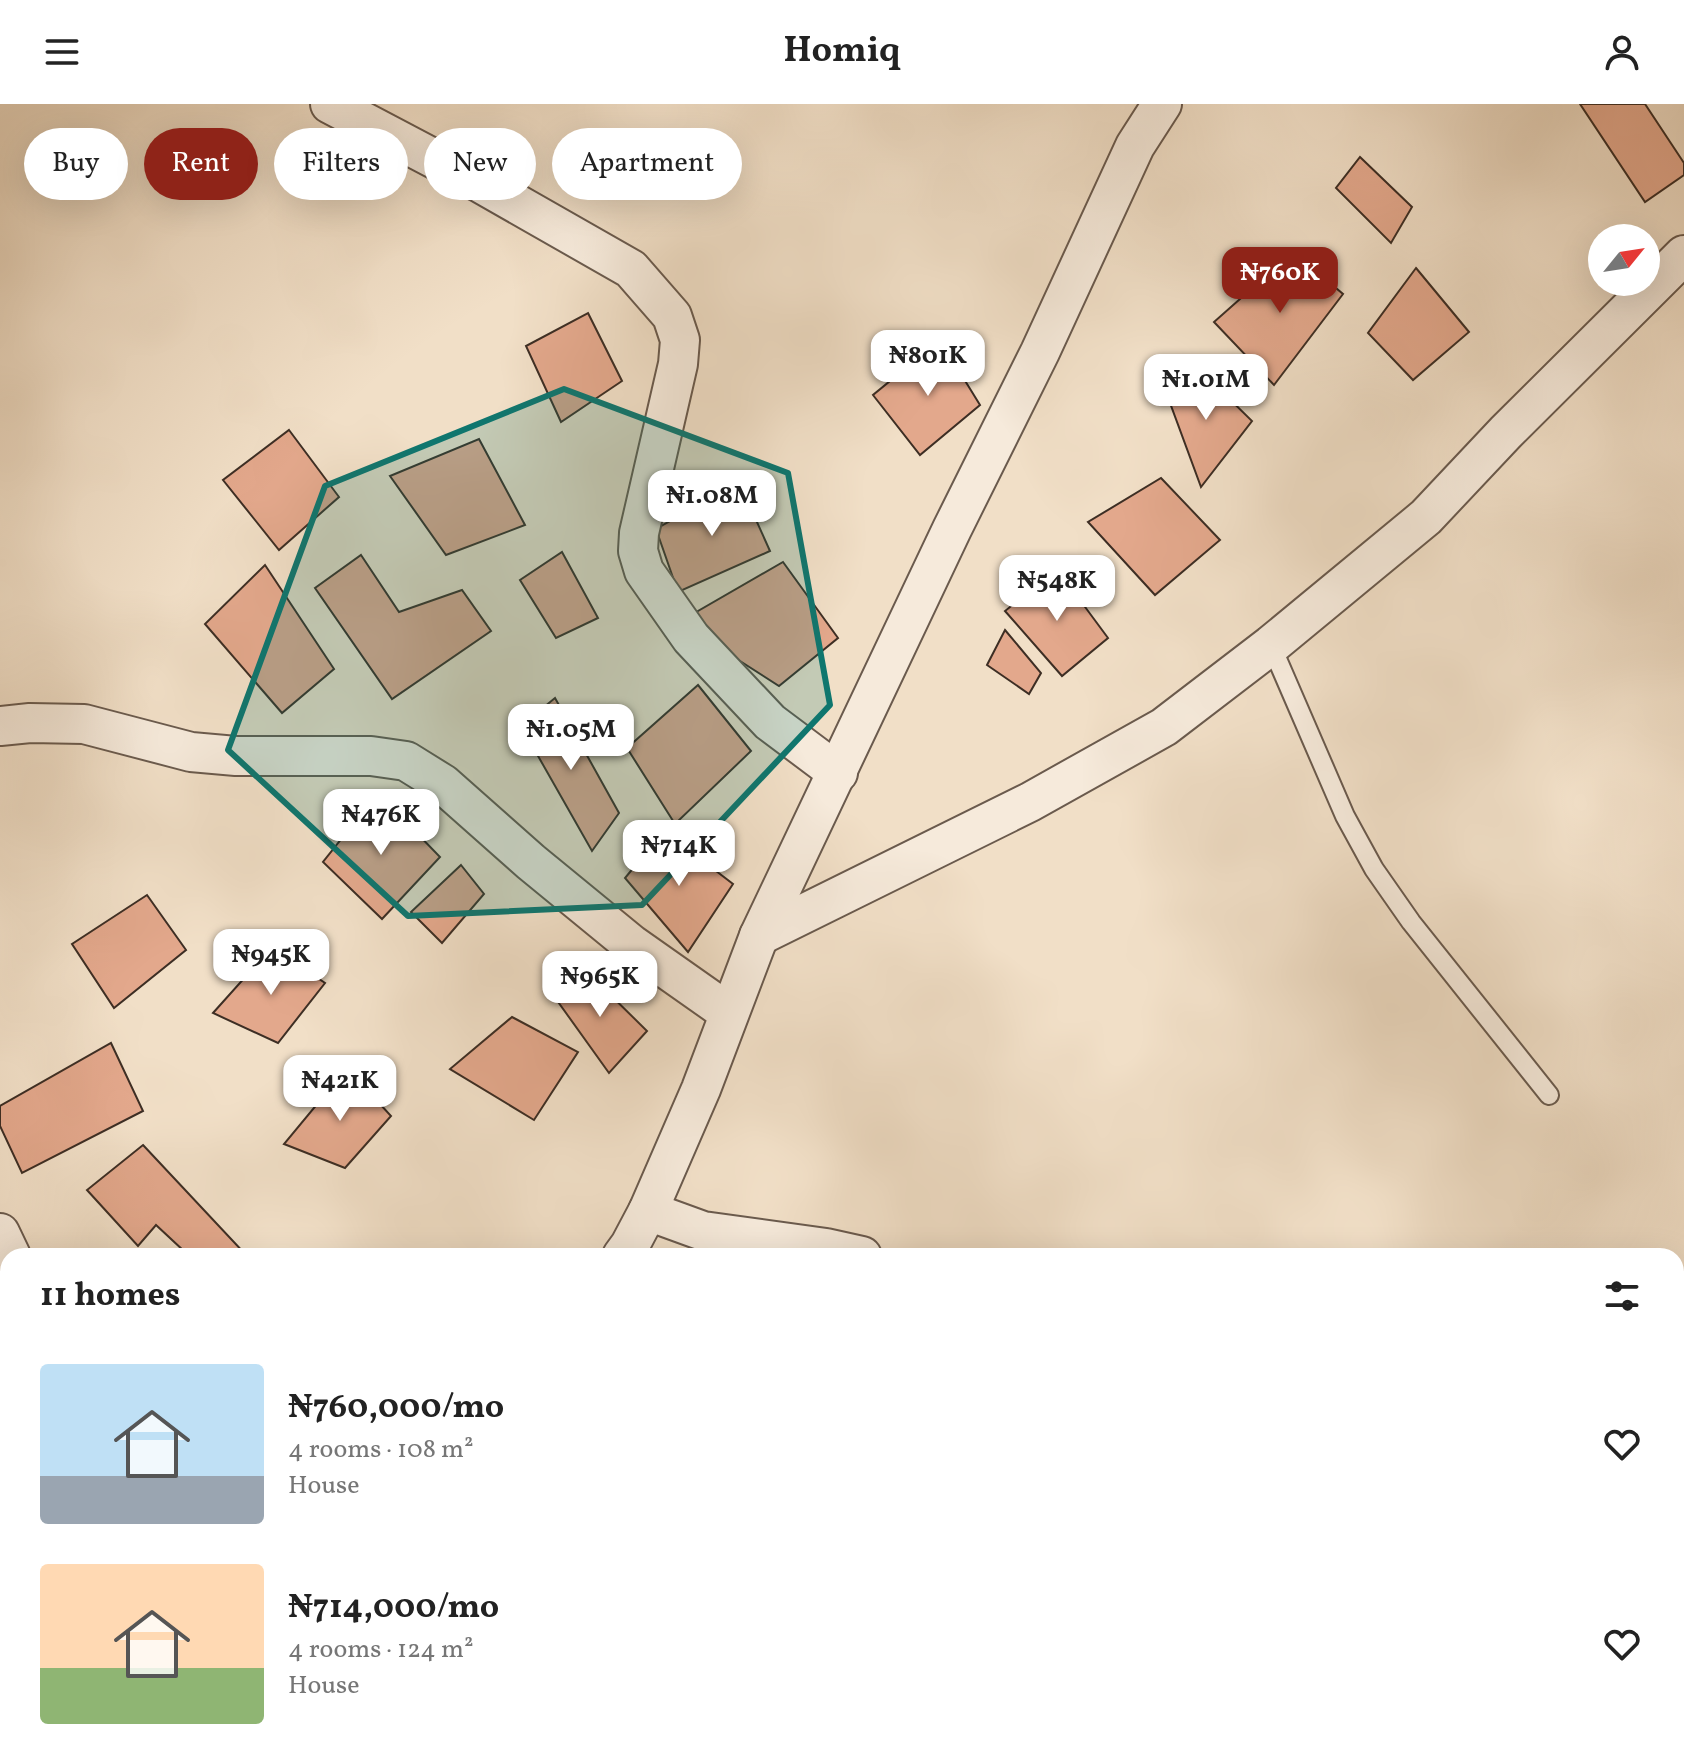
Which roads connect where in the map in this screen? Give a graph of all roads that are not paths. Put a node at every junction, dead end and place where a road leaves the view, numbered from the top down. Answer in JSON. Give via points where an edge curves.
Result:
{"nodes":[{"id":1,"x":330,"y":104,"type":"edge"},
{"id":2,"x":1162,"y":104,"type":"edge"},
{"id":3,"x":1684,"y":255,"type":"edge"},
{"id":4,"x":1271,"y":645,"type":"junction"},
{"id":5,"x":0,"y":726,"type":"edge"},
{"id":6,"x":838,"y":773,"type":"junction"},
{"id":7,"x":759,"y":936,"type":"junction"},
{"id":8,"x":729,"y":1013,"type":"junction"},
{"id":9,"x":1549,"y":1095,"type":"dead end"},
{"id":10,"x":648,"y":1211,"type":"junction"},
{"id":11,"x":633,"y":1248,"type":"edge"},
{"id":12,"x":826,"y":1248,"type":"edge"}],
"edges":[{"from":1,"to":6,"type":"street","via":[[631,269],[672,316],[680,340],[678,364],[639,533],[644,571],[721,671],[770,722]]},
{"from":2,"to":6,"type":"street","via":[[1135,146]]},
{"from":3,"to":4,"type":"street","via":[[1426,517]]},
{"from":4,"to":7,"type":"street","via":[[1164,727],[1030,802]]},
{"from":4,"to":9,"type":"lane","via":[[1345,816],[1374,869]]},
{"from":5,"to":8,"type":"street","via":[[84,724],[191,752],[236,756],[406,761],[443,784],[631,944]]},
{"from":6,"to":7,"type":"street"},
{"from":7,"to":8,"type":"street"},
{"from":8,"to":10,"type":"street"},
{"from":10,"to":11,"type":"street"},
{"from":10,"to":12,"type":"street","via":[[703,1231]]}]}
